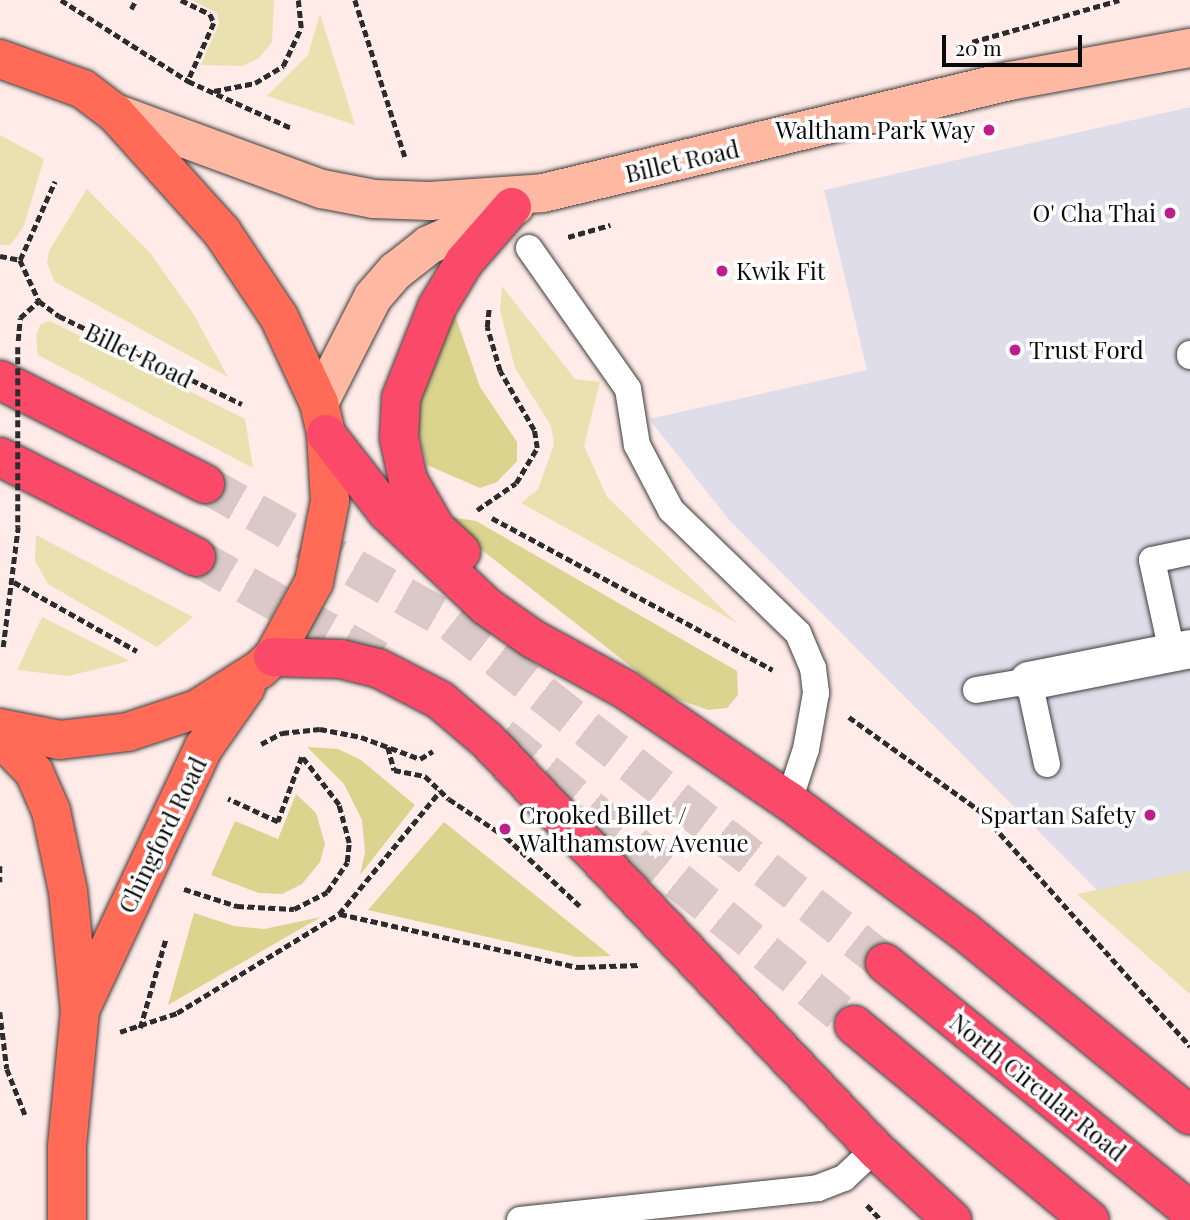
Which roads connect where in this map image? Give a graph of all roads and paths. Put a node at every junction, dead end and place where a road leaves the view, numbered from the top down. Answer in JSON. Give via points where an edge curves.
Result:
{"nodes":[{"id":1,"x":136,"y":0,"type":"edge"},
{"id":2,"x":181,"y":0,"type":"edge"},
{"id":3,"x":298,"y":0,"type":"edge"},
{"id":4,"x":355,"y":0,"type":"edge"},
{"id":5,"x":64,"y":1,"type":"edge"},
{"id":6,"x":131,"y":9,"type":"dead end"},
{"id":7,"x":1190,"y":48,"type":"edge"},
{"id":8,"x":5,"y":53,"type":"edge"},
{"id":9,"x":188,"y":81,"type":"junction"},
{"id":10,"x":212,"y":92,"type":"junction"},
{"id":11,"x":115,"y":113,"type":"junction"},
{"id":12,"x":297,"y":131,"type":"dead end"},
{"id":13,"x":396,"y":162,"type":"dead end"},
{"id":14,"x":55,"y":181,"type":"dead end"},
{"id":15,"x":528,"y":200,"type":"junction"},
{"id":16,"x":529,"y":248,"type":"dead end"},
{"id":17,"x":0,"y":256,"type":"edge"},
{"id":18,"x":20,"y":260,"type":"junction"},
{"id":19,"x":38,"y":301,"type":"junction"},
{"id":20,"x":489,"y":305,"type":"dead end"},
{"id":21,"x":0,"y":380,"type":"edge"},
{"id":22,"x":242,"y":404,"type":"dead end"},
{"id":23,"x":322,"y":419,"type":"junction"},
{"id":24,"x":0,"y":457,"type":"edge"},
{"id":25,"x":205,"y":484,"type":"tunnel mouth"},
{"id":26,"x":1190,"y":552,"type":"edge"},
{"id":27,"x":196,"y":557,"type":"tunnel mouth"},
{"id":28,"x":14,"y":582,"type":"junction"},
{"id":29,"x":3,"y":646,"type":"dead end"},
{"id":30,"x":137,"y":651,"type":"dead end"},
{"id":31,"x":1181,"y":651,"type":"edge"},
{"id":32,"x":266,"y":663,"type":"junction"},
{"id":33,"x":1029,"y":681,"type":"junction"},
{"id":34,"x":626,"y":690,"type":"junction"},
{"id":35,"x":976,"y":690,"type":"dead end"},
{"id":36,"x":816,"y":694,"type":"junction"},
{"id":37,"x":0,"y":728,"type":"edge"},
{"id":38,"x":0,"y":737,"type":"edge"},
{"id":39,"x":255,"y":750,"type":"dead end"},
{"id":40,"x":1047,"y":764,"type":"dead end"},
{"id":41,"x":440,"y":791,"type":"junction"},
{"id":42,"x":789,"y":801,"type":"junction"},
{"id":43,"x":240,"y":805,"type":"dead end"},
{"id":44,"x":0,"y":866,"type":"edge"},
{"id":45,"x":184,"y":876,"type":"dead end"},
{"id":46,"x":0,"y":882,"type":"edge"},
{"id":47,"x":180,"y":888,"type":"junction"},
{"id":48,"x":176,"y":901,"type":"dead end"},
{"id":49,"x":583,"y":909,"type":"dead end"},
{"id":50,"x":339,"y":914,"type":"junction"},
{"id":51,"x":169,"y":926,"type":"dead end"},
{"id":52,"x":885,"y":963,"type":"tunnel mouth"},
{"id":53,"x":643,"y":965,"type":"dead end"},
{"id":54,"x":80,"y":1011,"type":"junction"},
{"id":55,"x":0,"y":1012,"type":"edge"},
{"id":56,"x":855,"y":1025,"type":"tunnel mouth"},
{"id":57,"x":1190,"y":1046,"type":"edge"},
{"id":58,"x":1190,"y":1115,"type":"edge"},
{"id":59,"x":67,"y":1146,"type":"junction"},
{"id":60,"x":875,"y":1149,"type":"junction"},
{"id":61,"x":1190,"y":1211,"type":"edge"},
{"id":62,"x":67,"y":1220,"type":"edge"},
{"id":63,"x":520,"y":1220,"type":"edge"},
{"id":64,"x":952,"y":1220,"type":"edge"},
{"id":65,"x":1090,"y":1220,"type":"edge"}],
"edges":[{"from":1,"to":6,"type":"path"},
{"from":2,"to":9,"type":"path","via":[[211,14],[214,23]]},
{"from":3,"to":10,"type":"path","via":[[302,28],[283,66],[254,83]]},
{"from":4,"to":13,"type":"path","via":[[407,165]]},
{"from":5,"to":9,"type":"path"},
{"from":7,"to":15,"type":"main road","name":"Billet Road","via":[[1010,81]]},
{"from":8,"to":11,"type":"main road","via":[[83,89]]},
{"from":9,"to":10,"type":"path"},
{"from":10,"to":12,"type":"path"},
{"from":11,"to":15,"type":"main road","name":"Billet Road","via":[[322,189],[430,201]]},
{"from":11,"to":23,"type":"main road","via":[[222,232],[279,317]]},
{"from":14,"to":18,"type":"path"},
{"from":15,"to":23,"type":"main road","name":"Billet Road","via":[[429,246],[396,271],[373,297]]},
{"from":15,"to":34,"type":"highway","via":[[464,262],[437,307],[401,398],[399,438],[408,480],[436,529]]},
{"from":16,"to":36,"type":"lane","via":[[628,388],[637,445],[671,510],[798,633],[813,668]]},
{"from":17,"to":18,"type":"path"},
{"from":18,"to":19,"type":"path"},
{"from":19,"to":22,"type":"path","name":"Billet Road"},
{"from":19,"to":28,"type":"path","bridge":true,"via":[[20,318]]},
{"from":20,"to":36,"type":"path","via":[[487,327],[500,371],[534,430],[537,448],[516,482],[477,510],[570,556]]},
{"from":21,"to":25,"type":"highway"},
{"from":23,"to":32,"type":"main road","name":"Chingford Road","via":[[330,502],[317,570]]},
{"from":23,"to":34,"type":"highway","via":[[387,512],[486,606],[533,639]]},
{"from":24,"to":27,"type":"highway"},
{"from":26,"to":31,"type":"lane","via":[[1152,560]]},
{"from":28,"to":29,"type":"path"},
{"from":28,"to":30,"type":"path"},
{"from":31,"to":33,"type":"street"},
{"from":32,"to":37,"type":"main road","via":[[197,709],[128,732],[60,740]]},
{"from":32,"to":54,"type":"main road","name":"Chingford Road","via":[[204,747]]},
{"from":32,"to":60,"type":"highway","via":[[341,659],[378,668],[440,700],[488,741]]},
{"from":33,"to":35,"type":"lane"},
{"from":33,"to":40,"type":"lane"},
{"from":34,"to":42,"type":"highway"},
{"from":36,"to":42,"type":"lane","via":[[806,749]]},
{"from":36,"to":57,"type":"path","via":[[979,810]]},
{"from":38,"to":54,"type":"main road","name":"Chingford Road","via":[[34,772],[51,811],[68,891]]},
{"from":39,"to":41,"type":"path","via":[[282,733],[320,729],[388,747],[394,770],[425,776]]},
{"from":41,"to":49,"type":"path","via":[[506,837]]},
{"from":41,"to":50,"type":"path"},
{"from":42,"to":58,"type":"highway","via":[[963,930]]},
{"from":43,"to":47,"type":"path","via":[[278,822],[302,757],[339,805],[346,824],[346,862],[327,892],[293,909],[273,910],[237,906]]},
{"from":44,"to":46,"type":"path"},
{"from":45,"to":47,"type":"path"},
{"from":47,"to":48,"type":"path"},
{"from":50,"to":51,"type":"path","via":[[177,1013],[140,1028]]},
{"from":50,"to":53,"type":"path","via":[[578,967]]},
{"from":52,"to":61,"type":"highway","name":"North Circular Road"},
{"from":54,"to":59,"type":"main road","name":"Chingford Road"},
{"from":55,"to":59,"type":"path","via":[[7,1069],[23,1114]]},
{"from":56,"to":65,"type":"highway"},
{"from":59,"to":62,"type":"main road","name":"Chingford Road"},
{"from":60,"to":63,"type":"lane","via":[[844,1178],[818,1188]]},
{"from":60,"to":64,"type":"highway"}]}
